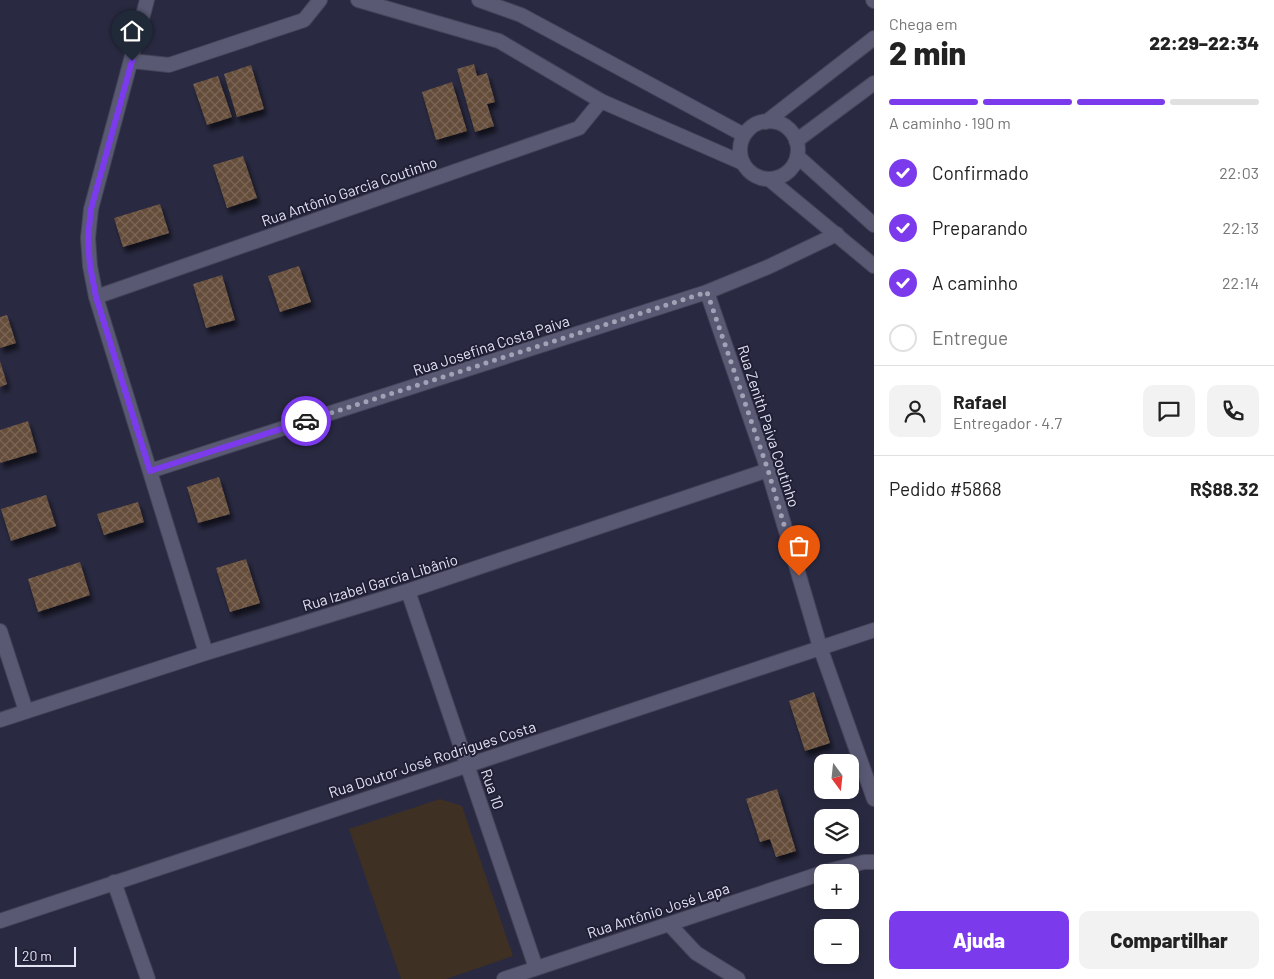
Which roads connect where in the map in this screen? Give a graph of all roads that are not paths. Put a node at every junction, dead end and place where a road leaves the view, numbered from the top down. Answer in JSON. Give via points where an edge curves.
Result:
{"nodes":[{"id":1,"x":147,"y":0,"type":"edge"},
{"id":2,"x":320,"y":0,"type":"edge"},
{"id":3,"x":358,"y":0,"type":"edge"},
{"id":4,"x":479,"y":0,"type":"edge"},
{"id":5,"x":874,"y":38,"type":"edge"},
{"id":6,"x":132,"y":61,"type":"junction"},
{"id":7,"x":874,"y":82,"type":"edge"},
{"id":8,"x":601,"y":101,"type":"junction"},
{"id":9,"x":766,"y":122,"type":"junction"},
{"id":10,"x":744,"y":135,"type":"junction"},
{"id":11,"x":796,"y":141,"type":"junction"},
{"id":12,"x":797,"y":156,"type":"junction"},
{"id":13,"x":743,"y":163,"type":"junction"},
{"id":14,"x":769,"y":179,"type":"junction"},
{"id":15,"x":874,"y":225,"type":"edge"},
{"id":16,"x":837,"y":234,"type":"junction"},
{"id":17,"x":874,"y":266,"type":"edge"},
{"id":18,"x":707,"y":292,"type":"junction"},
{"id":19,"x":96,"y":297,"type":"junction"},
{"id":20,"x":768,"y":470,"type":"junction"},
{"id":21,"x":150,"y":471,"type":"junction"},
{"id":22,"x":408,"y":592,"type":"junction"},
{"id":23,"x":874,"y":630,"type":"edge"},
{"id":24,"x":0,"y":631,"type":"edge"},
{"id":25,"x":820,"y":647,"type":"junction"},
{"id":26,"x":206,"y":653,"type":"junction"},
{"id":27,"x":26,"y":711,"type":"junction"},
{"id":28,"x":0,"y":720,"type":"edge"},
{"id":29,"x":467,"y":764,"type":"junction"},
{"id":30,"x":874,"y":799,"type":"edge"},
{"id":31,"x":874,"y":862,"type":"edge"},
{"id":32,"x":857,"y":864,"type":"edge"},
{"id":33,"x":814,"y":876,"type":"edge"},
{"id":34,"x":114,"y":882,"type":"junction"},
{"id":35,"x":0,"y":921,"type":"edge"},
{"id":36,"x":669,"y":924,"type":"junction"},
{"id":37,"x":536,"y":968,"type":"junction"},
{"id":38,"x":148,"y":979,"type":"edge"},
{"id":39,"x":504,"y":979,"type":"edge"},
{"id":40,"x":738,"y":979,"type":"edge"}],
"edges":[{"from":1,"to":6,"type":"street"},
{"from":2,"to":6,"type":"street","via":[[304,20],[169,65]]},
{"from":3,"to":8,"type":"street","via":[[499,41]]},
{"from":4,"to":10,"type":"street","via":[[521,15]]},
{"from":5,"to":9,"type":"street"},
{"from":6,"to":19,"type":"street","via":[[91,209],[88,238]]},
{"from":7,"to":11,"type":"street"},
{"from":8,"to":13,"type":"street"},
{"from":8,"to":19,"type":"street","name":"Rua Antônio Garcia Coutinho","via":[[580,128]]},
{"from":9,"to":10,"type":"street","via":[[750,128]]},
{"from":9,"to":11,"type":"street","via":[[784,126]]},
{"from":10,"to":13,"type":"street","via":[[740,154]]},
{"from":11,"to":12,"type":"street"},
{"from":12,"to":14,"type":"street","via":[[787,172]]},
{"from":12,"to":15,"type":"street"},
{"from":13,"to":14,"type":"street","via":[[754,175]]},
{"from":14,"to":16,"type":"street"},
{"from":16,"to":17,"type":"street"},
{"from":16,"to":18,"type":"street","name":"Rua Josefina Costa Paiva"},
{"from":18,"to":20,"type":"street","name":"Rua Zenith Paiva Coutinho"},
{"from":18,"to":21,"type":"street","name":"Rua Josefina Costa Paiva"},
{"from":19,"to":21,"type":"street"},
{"from":20,"to":22,"type":"street","name":"Rua Izabel Garcia Libânio"},
{"from":20,"to":25,"type":"street","name":"Rua Zenith Paiva Coutinho"},
{"from":21,"to":26,"type":"street"},
{"from":22,"to":26,"type":"street","name":"Rua Izabel Garcia Libânio"},
{"from":22,"to":29,"type":"street","name":"Rua 10"},
{"from":23,"to":25,"type":"street","name":"Rua Doutor José Rodrigues Costa"},
{"from":24,"to":27,"type":"street"},
{"from":25,"to":29,"type":"street","name":"Rua Doutor José Rodrigues Costa"},
{"from":25,"to":30,"type":"street","name":"Rua Zenith Paiva Coutinho"},
{"from":26,"to":27,"type":"street","name":"Rua Izabel Garcia Libânio"},
{"from":27,"to":28,"type":"street","name":"Rua Izabel Garcia Libânio"},
{"from":29,"to":34,"type":"street","name":"Rua Doutor José Rodrigues Costa"},
{"from":29,"to":37,"type":"street","name":"Rua 10"},
{"from":31,"to":32,"type":"street","name":"Rua Antônio José Lapa"},
{"from":33,"to":36,"type":"street","name":"Rua Antônio José Lapa"},
{"from":34,"to":35,"type":"street","name":"Rua Doutor José Rodrigues Costa"},
{"from":34,"to":38,"type":"street"},
{"from":36,"to":37,"type":"street","name":"Rua Antônio José Lapa"},
{"from":36,"to":40,"type":"street","via":[[696,953]]},
{"from":37,"to":39,"type":"street","name":"Rua Antônio José Lapa"}]}
